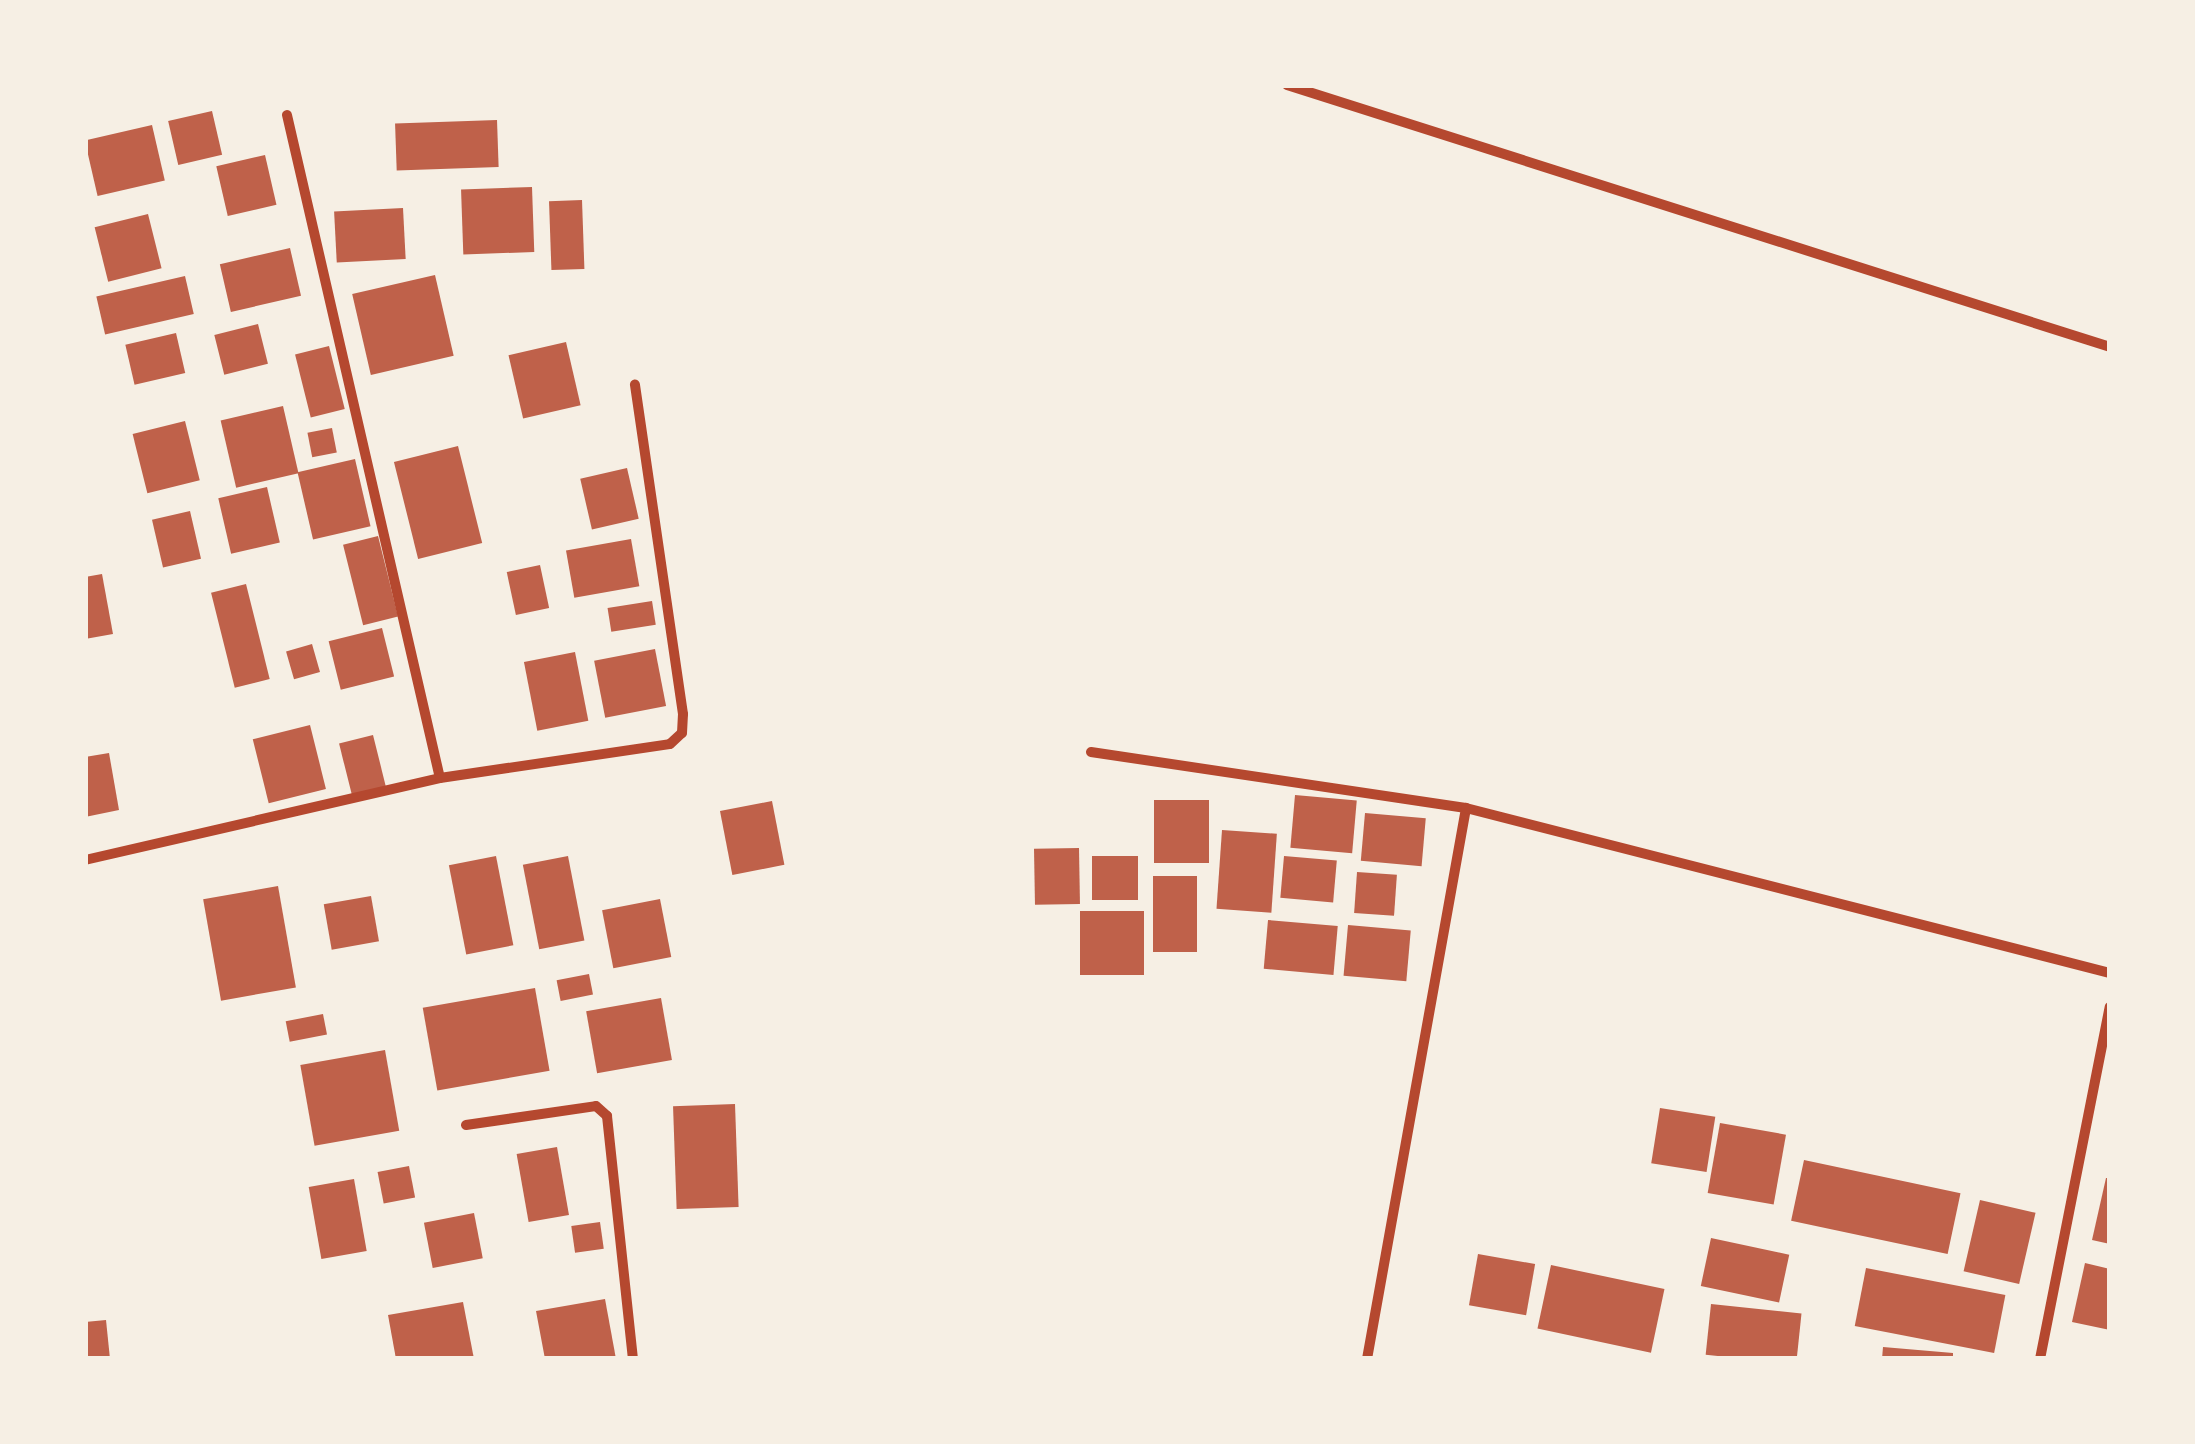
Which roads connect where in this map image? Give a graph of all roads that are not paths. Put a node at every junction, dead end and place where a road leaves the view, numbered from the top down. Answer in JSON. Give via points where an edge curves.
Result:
{"nodes":[{"id":1,"x":1288,"y":85,"type":"edge"},
{"id":2,"x":287,"y":115,"type":"dead end"},
{"id":3,"x":2110,"y":347,"type":"edge"},
{"id":4,"x":635,"y":384,"type":"dead end"},
{"id":5,"x":1091,"y":752,"type":"dead end"},
{"id":6,"x":440,"y":778,"type":"junction"},
{"id":7,"x":1466,"y":808,"type":"junction"},
{"id":8,"x":85,"y":860,"type":"edge"},
{"id":9,"x":2110,"y":973,"type":"edge"},
{"id":10,"x":2110,"y":1006,"type":"edge"},
{"id":11,"x":466,"y":1126,"type":"dead end"},
{"id":12,"x":632,"y":1359,"type":"edge"},
{"id":13,"x":1367,"y":1359,"type":"edge"},
{"id":14,"x":2040,"y":1359,"type":"edge"}],
"edges":[{"from":1,"to":3,"type":"street"},
{"from":2,"to":6,"type":"street"},
{"from":4,"to":6,"type":"street","via":[[682,733],[670,744]]},
{"from":5,"to":7,"type":"street"},
{"from":6,"to":8,"type":"street"},
{"from":7,"to":9,"type":"street"},
{"from":7,"to":13,"type":"street"},
{"from":10,"to":14,"type":"street"},
{"from":11,"to":12,"type":"street","via":[[596,1106],[607,1116],[636,1338]]}]}
